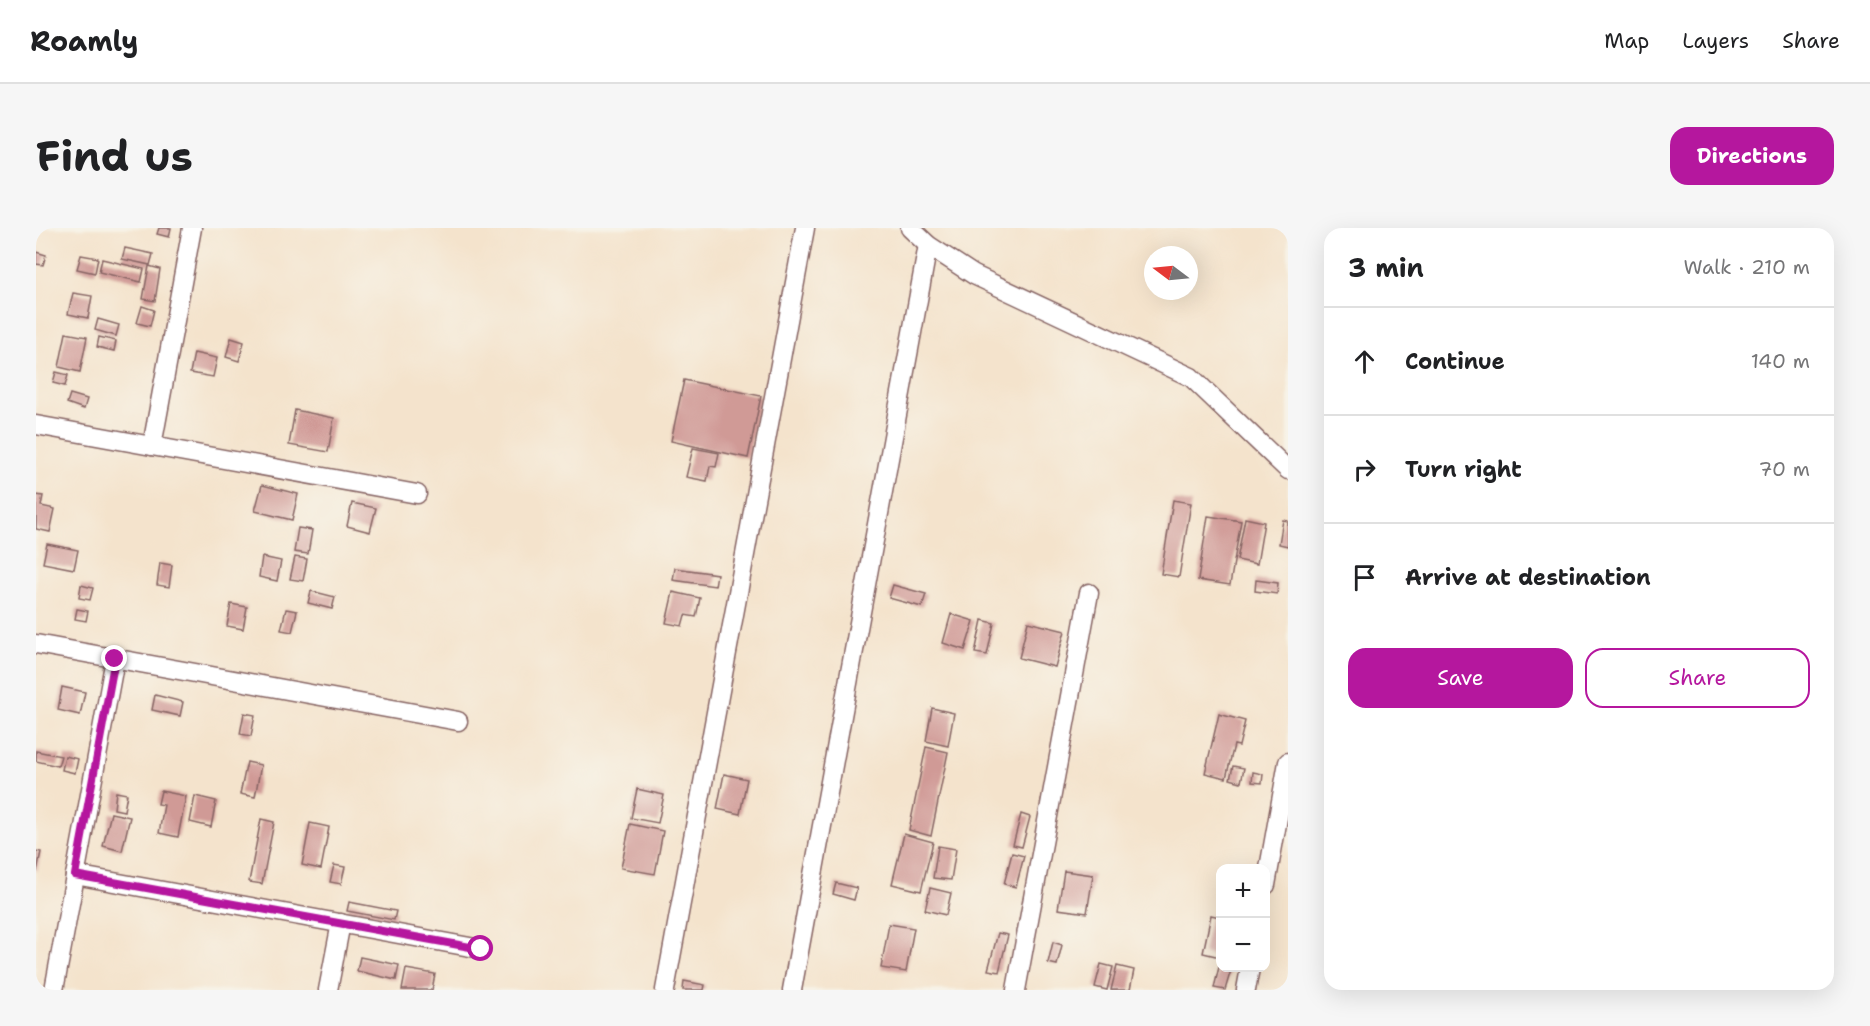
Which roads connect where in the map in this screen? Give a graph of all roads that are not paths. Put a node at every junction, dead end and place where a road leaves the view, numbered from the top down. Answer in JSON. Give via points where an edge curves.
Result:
{"nodes":[{"id":1,"x":192,"y":228,"type":"edge"},
{"id":2,"x":805,"y":228,"type":"edge"},
{"id":3,"x":910,"y":228,"type":"edge"},
{"id":4,"x":928,"y":245,"type":"junction"},
{"id":5,"x":36,"y":425,"type":"edge"},
{"id":6,"x":152,"y":446,"type":"junction"},
{"id":7,"x":1288,"y":470,"type":"edge"},
{"id":8,"x":417,"y":494,"type":"dead end"},
{"id":9,"x":1089,"y":593,"type":"dead end"},
{"id":10,"x":36,"y":644,"type":"edge"},
{"id":11,"x":115,"y":659,"type":"junction"},
{"id":12,"x":458,"y":721,"type":"dead end"},
{"id":13,"x":1288,"y":762,"type":"edge"},
{"id":14,"x":1270,"y":864,"type":"edge"},
{"id":15,"x":75,"y":875,"type":"junction"},
{"id":16,"x":341,"y":923,"type":"junction"},
{"id":17,"x":481,"y":949,"type":"dead end"},
{"id":18,"x":1249,"y":972,"type":"edge"},
{"id":19,"x":54,"y":990,"type":"edge"},
{"id":20,"x":328,"y":990,"type":"edge"},
{"id":21,"x":666,"y":990,"type":"edge"},
{"id":22,"x":792,"y":990,"type":"edge"},
{"id":23,"x":1016,"y":990,"type":"edge"},
{"id":24,"x":1246,"y":990,"type":"edge"}],
"edges":[{"from":1,"to":6,"type":"street"},
{"from":2,"to":21,"type":"street"},
{"from":3,"to":4,"type":"street"},
{"from":4,"to":7,"type":"street","via":[[974,275],[1191,377]]},
{"from":4,"to":22,"type":"street"},
{"from":5,"to":6,"type":"street"},
{"from":6,"to":8,"type":"street"},
{"from":9,"to":23,"type":"street"},
{"from":10,"to":11,"type":"street"},
{"from":11,"to":12,"type":"street"},
{"from":11,"to":15,"type":"street"},
{"from":13,"to":14,"type":"street"},
{"from":15,"to":16,"type":"street"},
{"from":15,"to":19,"type":"street"},
{"from":16,"to":17,"type":"street"},
{"from":16,"to":20,"type":"street"},
{"from":18,"to":24,"type":"street"}]}
